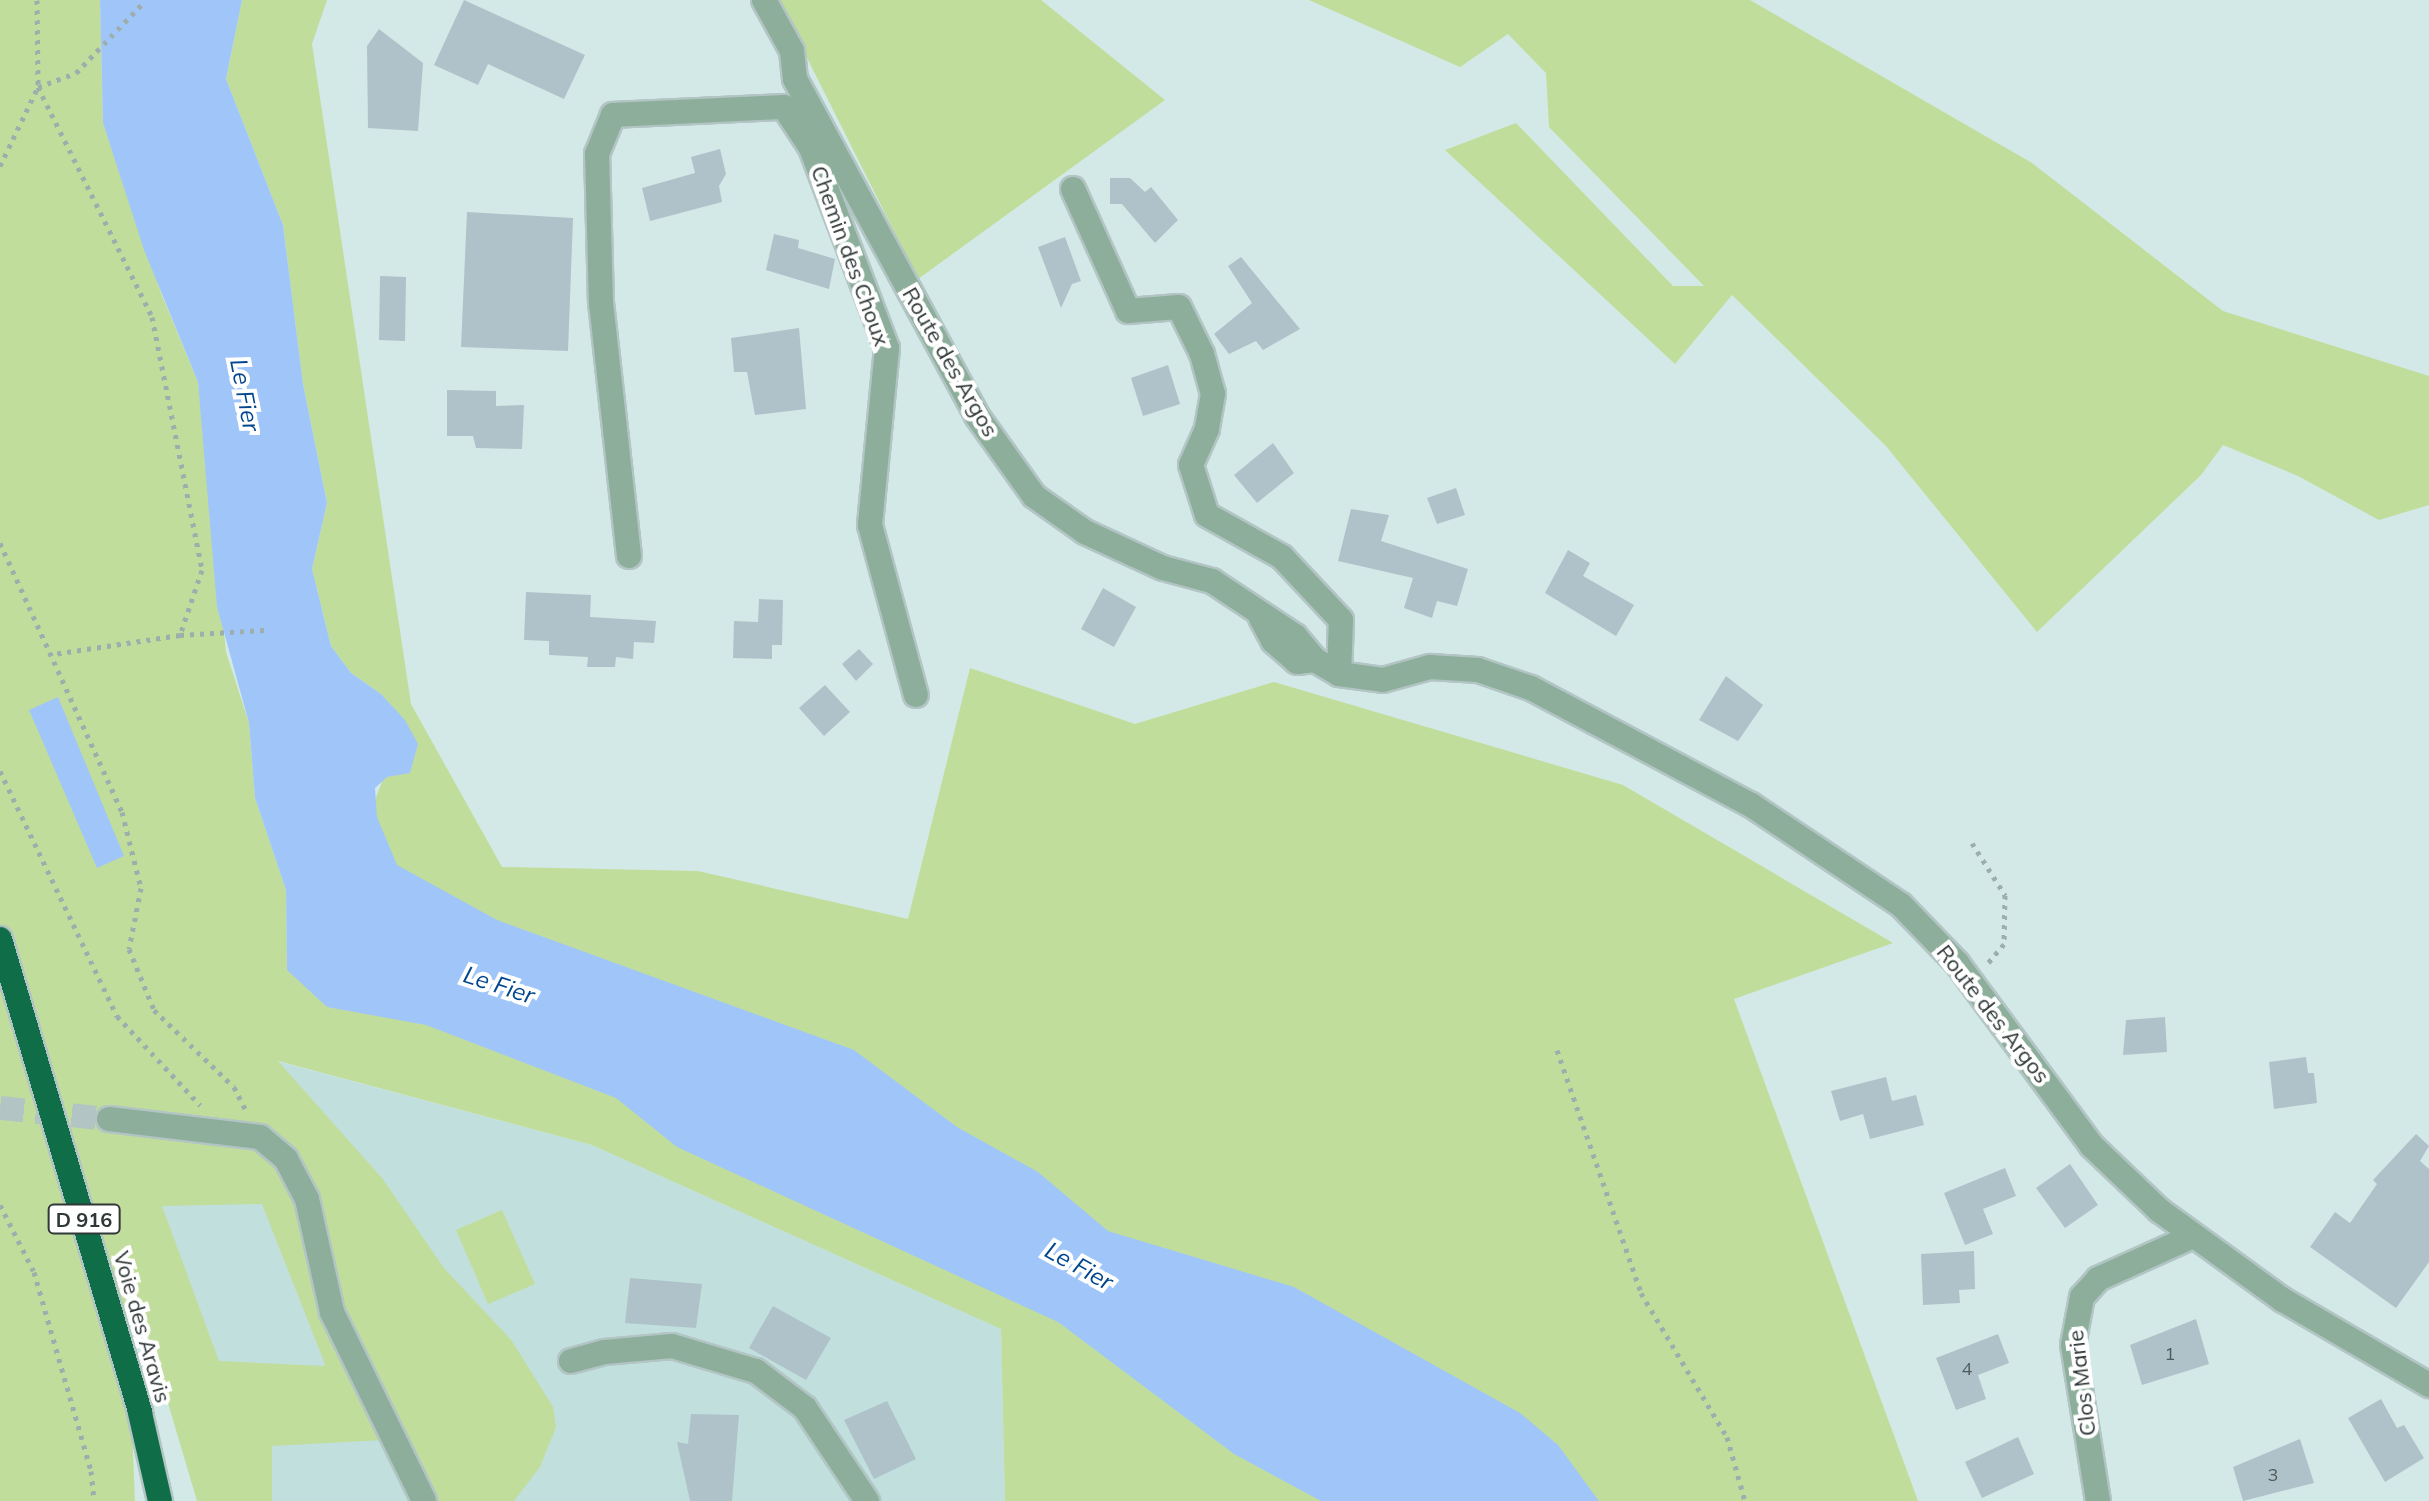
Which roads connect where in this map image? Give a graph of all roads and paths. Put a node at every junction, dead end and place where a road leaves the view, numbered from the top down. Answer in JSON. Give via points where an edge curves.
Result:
{"nodes":[{"id":1,"x":37,"y":0,"type":"edge"},
{"id":2,"x":750,"y":0,"type":"edge"},
{"id":3,"x":764,"y":0,"type":"edge"},
{"id":4,"x":144,"y":2,"type":"dead end"},
{"id":5,"x":790,"y":76,"type":"junction"},
{"id":6,"x":38,"y":87,"type":"junction"},
{"id":7,"x":784,"y":107,"type":"junction"},
{"id":8,"x":816,"y":118,"type":"junction"},
{"id":9,"x":0,"y":166,"type":"edge"},
{"id":10,"x":1073,"y":189,"type":"dead end"},
{"id":11,"x":0,"y":543,"type":"edge"},
{"id":12,"x":629,"y":556,"type":"dead end"},
{"id":13,"x":265,"y":630,"type":"dead end"},
{"id":14,"x":180,"y":635,"type":"junction"},
{"id":15,"x":55,"y":654,"type":"junction"},
{"id":16,"x":1339,"y":674,"type":"junction"},
{"id":17,"x":916,"y":695,"type":"dead end"},
{"id":18,"x":0,"y":771,"type":"edge"},
{"id":19,"x":1972,"y":843,"type":"dead end"},
{"id":20,"x":0,"y":939,"type":"edge"},
{"id":21,"x":1972,"y":982,"type":"junction"},
{"id":22,"x":1557,"y":1050,"type":"dead end"},
{"id":23,"x":109,"y":1119,"type":"tunnel mouth"},
{"id":24,"x":223,"y":1129,"type":"junction"},
{"id":25,"x":260,"y":1137,"type":"junction"},
{"id":26,"x":0,"y":1205,"type":"edge"},
{"id":27,"x":2191,"y":1237,"type":"junction"},
{"id":28,"x":571,"y":1361,"type":"dead end"},
{"id":29,"x":2429,"y":1385,"type":"edge"},
{"id":30,"x":94,"y":1501,"type":"edge"},
{"id":31,"x":160,"y":1501,"type":"edge"},
{"id":32,"x":424,"y":1501,"type":"edge"},
{"id":33,"x":867,"y":1501,"type":"edge"},
{"id":34,"x":1745,"y":1501,"type":"edge"},
{"id":35,"x":2098,"y":1501,"type":"edge"}],
"edges":[{"from":1,"to":6,"type":"path"},
{"from":2,"to":5,"type":"street","name":"Route des Argos"},
{"from":3,"to":5,"type":"street","name":"Route des Argos","via":[[792,51]]},
{"from":4,"to":6,"type":"path","via":[[76,73]]},
{"from":5,"to":7,"type":"street"},
{"from":5,"to":8,"type":"street","name":"Route des Argos"},
{"from":6,"to":9,"type":"path"},
{"from":6,"to":14,"type":"path","via":[[152,317],[202,570]]},
{"from":7,"to":8,"type":"street","via":[[808,121]]},
{"from":7,"to":12,"type":"street","via":[[613,115],[597,154],[601,304]]},
{"from":7,"to":17,"type":"street","name":"Chemin des Choux","via":[[811,148],[887,348],[870,525]]},
{"from":8,"to":16,"type":"street","name":"Route des Argos","via":[[977,416],[1034,496],[1085,532],[1163,568],[1212,581],[1261,618],[1273,641],[1297,662],[1315,660]]},
{"from":10,"to":16,"type":"street","via":[[1128,311],[1179,307],[1202,354],[1213,394],[1207,429],[1191,465],[1207,515],[1282,557],[1341,620]]},
{"from":11,"to":15,"type":"path"},
{"from":13,"to":14,"type":"path"},
{"from":14,"to":15,"type":"path"},
{"from":15,"to":25,"type":"path","via":[[122,812],[141,888],[129,949],[154,1010],[234,1087]]},
{"from":16,"to":21,"type":"street","name":"Route des Argos","via":[[1383,680],[1388,687],[1478,670],[1531,688],[1751,805],[1901,905]]},
{"from":18,"to":24,"type":"path","via":[[117,1016]]},
{"from":19,"to":21,"type":"path","via":[[2005,895],[2005,907],[2004,944]]},
{"from":20,"to":31,"type":"highway","name":"Voie des Aravis","number":"D 916","via":[[136,1399]]},
{"from":21,"to":27,"type":"street","name":"Route des Argos","via":[[2092,1146]]},
{"from":22,"to":34,"type":"path","via":[[1641,1293],[1727,1437]]},
{"from":23,"to":24,"type":"street"},
{"from":24,"to":25,"type":"street"},
{"from":25,"to":32,"type":"street","via":[[286,1159],[307,1199],[332,1312]]},
{"from":26,"to":30,"type":"path","via":[[34,1272],[91,1471]]},
{"from":27,"to":29,"type":"street","name":"Route des Argos","via":[[2283,1300]]},
{"from":27,"to":35,"type":"street","name":"Clos Marie","via":[[2098,1279],[2082,1297],[2073,1345]]},
{"from":28,"to":33,"type":"street","via":[[672,1346],[756,1371],[805,1408]]}]}
